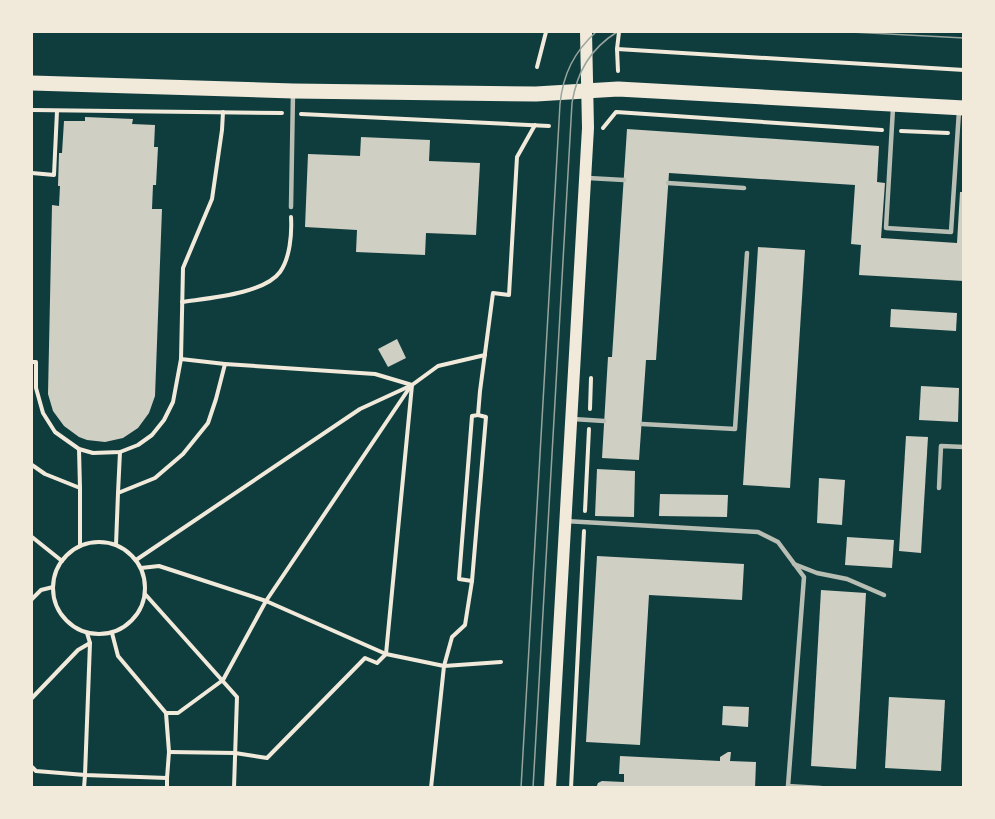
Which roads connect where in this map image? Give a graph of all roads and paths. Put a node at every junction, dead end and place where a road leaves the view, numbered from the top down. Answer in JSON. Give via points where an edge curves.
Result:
{"nodes":[{"id":1,"x":546,"y":32,"type":"edge"},
{"id":2,"x":586,"y":32,"type":"edge"},
{"id":3,"x":619,"y":32,"type":"edge"},
{"id":4,"x":617,"y":49,"type":"junction"},
{"id":5,"x":537,"y":67,"type":"dead end"},
{"id":6,"x":963,"y":70,"type":"edge"},
{"id":7,"x":618,"y":71,"type":"dead end"},
{"id":8,"x":32,"y":83,"type":"edge"},
{"id":9,"x":293,"y":91,"type":"junction"},
{"id":10,"x":587,"y":91,"type":"junction"},
{"id":11,"x":893,"y":104,"type":"junction"},
{"id":12,"x":961,"y":108,"type":"edge"},
{"id":13,"x":57,"y":111,"type":"dead end"},
{"id":14,"x":223,"y":112,"type":"dead end"},
{"id":15,"x":535,"y":125,"type":"dead end"},
{"id":16,"x":892,"y":130,"type":"junction"},
{"id":17,"x":957,"y":134,"type":"junction"},
{"id":18,"x":603,"y":138,"type":"dead end"},
{"id":19,"x":32,"y":173,"type":"edge"},
{"id":20,"x":585,"y":178,"type":"junction"},
{"id":21,"x":624,"y":180,"type":"dead end"},
{"id":22,"x":668,"y":183,"type":"dead end"},
{"id":23,"x":744,"y":188,"type":"dead end"},
{"id":24,"x":291,"y":207,"type":"joint"},
{"id":25,"x":747,"y":253,"type":"dead end"},
{"id":26,"x":182,"y":302,"type":"junction"},
{"id":27,"x":485,"y":356,"type":"junction"},
{"id":28,"x":181,"y":359,"type":"junction"},
{"id":29,"x":32,"y":362,"type":"edge"},
{"id":30,"x":225,"y":364,"type":"junction"},
{"id":31,"x":591,"y":376,"type":"dead end"},
{"id":32,"x":412,"y":385,"type":"junction"},
{"id":33,"x":478,"y":416,"type":"junction"},
{"id":34,"x":570,"y":419,"type":"junction"},
{"id":35,"x":590,"y":420,"type":"junction"},
{"id":36,"x":604,"y":421,"type":"dead end"},
{"id":37,"x":642,"y":424,"type":"dead end"},
{"id":38,"x":963,"y":447,"type":"edge"},
{"id":39,"x":79,"y":449,"type":"junction"},
{"id":40,"x":120,"y":452,"type":"junction"},
{"id":41,"x":32,"y":465,"type":"edge"},
{"id":42,"x":80,"y":488,"type":"junction"},
{"id":43,"x":939,"y":488,"type":"dead end"},
{"id":44,"x":118,"y":493,"type":"junction"},
{"id":45,"x":564,"y":520,"type":"junction"},
{"id":46,"x":585,"y":522,"type":"junction"},
{"id":47,"x":32,"y":537,"type":"edge"},
{"id":48,"x":116,"y":545,"type":"junction"},
{"id":49,"x":80,"y":546,"type":"junction"},
{"id":50,"x":136,"y":560,"type":"junction"},
{"id":51,"x":62,"y":561,"type":"junction"},
{"id":52,"x":794,"y":564,"type":"junction"},
{"id":53,"x":141,"y":568,"type":"junction"},
{"id":54,"x":472,"y":581,"type":"junction"},
{"id":55,"x":53,"y":587,"type":"junction"},
{"id":56,"x":145,"y":594,"type":"junction"},
{"id":57,"x":884,"y":596,"type":"dead end"},
{"id":58,"x":32,"y":599,"type":"edge"},
{"id":59,"x":266,"y":601,"type":"junction"},
{"id":60,"x":87,"y":633,"type":"junction"},
{"id":61,"x":112,"y":633,"type":"junction"},
{"id":62,"x":90,"y":643,"type":"junction"},
{"id":63,"x":386,"y":654,"type":"junction"},
{"id":64,"x":501,"y":662,"type":"dead end"},
{"id":65,"x":444,"y":666,"type":"junction"},
{"id":66,"x":223,"y":680,"type":"junction"},
{"id":67,"x":32,"y":698,"type":"edge"},
{"id":68,"x":166,"y":713,"type":"junction"},
{"id":69,"x":169,"y":752,"type":"junction"},
{"id":70,"x":235,"y":753,"type":"junction"},
{"id":71,"x":32,"y":767,"type":"edge"},
{"id":72,"x":85,"y":775,"type":"junction"},
{"id":73,"x":167,"y":778,"type":"junction"},
{"id":74,"x":84,"y":788,"type":"edge"},
{"id":75,"x":167,"y":788,"type":"edge"},
{"id":76,"x":234,"y":788,"type":"edge"},
{"id":77,"x":431,"y":788,"type":"edge"},
{"id":78,"x":549,"y":788,"type":"edge"},
{"id":79,"x":571,"y":788,"type":"edge"},
{"id":80,"x":821,"y":788,"type":"edge"}],
"edges":[{"from":1,"to":5,"type":"path"},
{"from":2,"to":10,"type":"main road"},
{"from":3,"to":4,"type":"path"},
{"from":4,"to":6,"type":"path"},
{"from":4,"to":7,"type":"path"},
{"from":8,"to":9,"type":"main road"},
{"from":9,"to":10,"type":"main road"},
{"from":9,"to":24,"type":"lane"},
{"from":10,"to":11,"type":"main road","via":[[618,89]]},
{"from":10,"to":20,"type":"main road"},
{"from":11,"to":12,"type":"main road"},
{"from":11,"to":16,"type":"lane"},
{"from":12,"to":17,"type":"lane"},
{"from":13,"to":19,"type":"path","via":[[54,175]]},
{"from":14,"to":26,"type":"path","via":[[212,199],[183,268]]},
{"from":15,"to":27,"type":"path","via":[[518,157],[509,294],[493,293]]},
{"from":16,"to":17,"type":"path"},
{"from":16,"to":17,"type":"lane","via":[[886,228],[940,232],[951,232]]},
{"from":16,"to":18,"type":"path","via":[[616,112],[603,128]]},
{"from":20,"to":21,"type":"lane"},
{"from":20,"to":34,"type":"main road"},
{"from":22,"to":23,"type":"lane"},
{"from":24,"to":26,"type":"path","via":[[286,262],[268,284]]},
{"from":25,"to":37,"type":"lane","via":[[735,429]]},
{"from":26,"to":28,"type":"path"},
{"from":27,"to":32,"type":"path","via":[[438,366]]},
{"from":27,"to":33,"type":"path"},
{"from":28,"to":30,"type":"path"},
{"from":28,"to":40,"type":"path","via":[[173,402],[164,420],[152,435]]},
{"from":29,"to":39,"type":"path","via":[[36,362],[36,388],[43,413],[55,432]]},
{"from":30,"to":32,"type":"path","via":[[375,374]]},
{"from":30,"to":44,"type":"path","via":[[208,423],[183,454],[155,478]]},
{"from":31,"to":35,"type":"path"},
{"from":32,"to":50,"type":"path","via":[[360,409]]},
{"from":32,"to":59,"type":"path"},
{"from":32,"to":63,"type":"path"},
{"from":33,"to":54,"type":"path","via":[[486,417]]},
{"from":33,"to":54,"type":"path","via":[[472,416],[459,579]]},
{"from":34,"to":35,"type":"lane"},
{"from":34,"to":45,"type":"main road"},
{"from":35,"to":36,"type":"lane"},
{"from":35,"to":46,"type":"path"},
{"from":38,"to":43,"type":"lane","via":[[941,446]]},
{"from":39,"to":40,"type":"path"},
{"from":39,"to":42,"type":"path"},
{"from":40,"to":44,"type":"path"},
{"from":41,"to":42,"type":"path"},
{"from":42,"to":49,"type":"path"},
{"from":44,"to":48,"type":"path"},
{"from":45,"to":46,"type":"lane"},
{"from":45,"to":78,"type":"main road"},
{"from":46,"to":52,"type":"lane","via":[[758,532],[778,542]]},
{"from":46,"to":79,"type":"path"},
{"from":47,"to":51,"type":"path"},
{"from":48,"to":49,"type":"path","via":[[98,542]]},
{"from":48,"to":50,"type":"path"},
{"from":49,"to":51,"type":"path"},
{"from":50,"to":53,"type":"path"},
{"from":51,"to":55,"type":"path"},
{"from":52,"to":57,"type":"lane","via":[[847,579]]},
{"from":52,"to":80,"type":"lane","via":[[804,577],[788,786]]},
{"from":53,"to":56,"type":"path"},
{"from":53,"to":59,"type":"path","via":[[159,566]]},
{"from":54,"to":65,"type":"path","via":[[465,625],[452,636]]},
{"from":55,"to":58,"type":"path","via":[[41,590]]},
{"from":55,"to":60,"type":"path","via":[[62,616]]},
{"from":56,"to":61,"type":"path","via":[[134,619]]},
{"from":56,"to":66,"type":"path"},
{"from":59,"to":63,"type":"path"},
{"from":59,"to":66,"type":"path"},
{"from":60,"to":61,"type":"path"},
{"from":60,"to":62,"type":"path"},
{"from":61,"to":68,"type":"path","via":[[118,656]]},
{"from":62,"to":67,"type":"path","via":[[78,650]]},
{"from":62,"to":72,"type":"path"},
{"from":63,"to":65,"type":"path"},
{"from":63,"to":70,"type":"path","via":[[377,663],[365,658],[267,758]]},
{"from":64,"to":65,"type":"path"},
{"from":65,"to":77,"type":"path"},
{"from":66,"to":68,"type":"path","via":[[178,713]]},
{"from":66,"to":70,"type":"path","via":[[237,697]]},
{"from":68,"to":69,"type":"path"},
{"from":69,"to":70,"type":"path"},
{"from":69,"to":73,"type":"path"},
{"from":70,"to":76,"type":"path"},
{"from":71,"to":72,"type":"path","via":[[36,771]]},
{"from":72,"to":73,"type":"path"},
{"from":72,"to":74,"type":"path"},
{"from":73,"to":75,"type":"path"}]}
